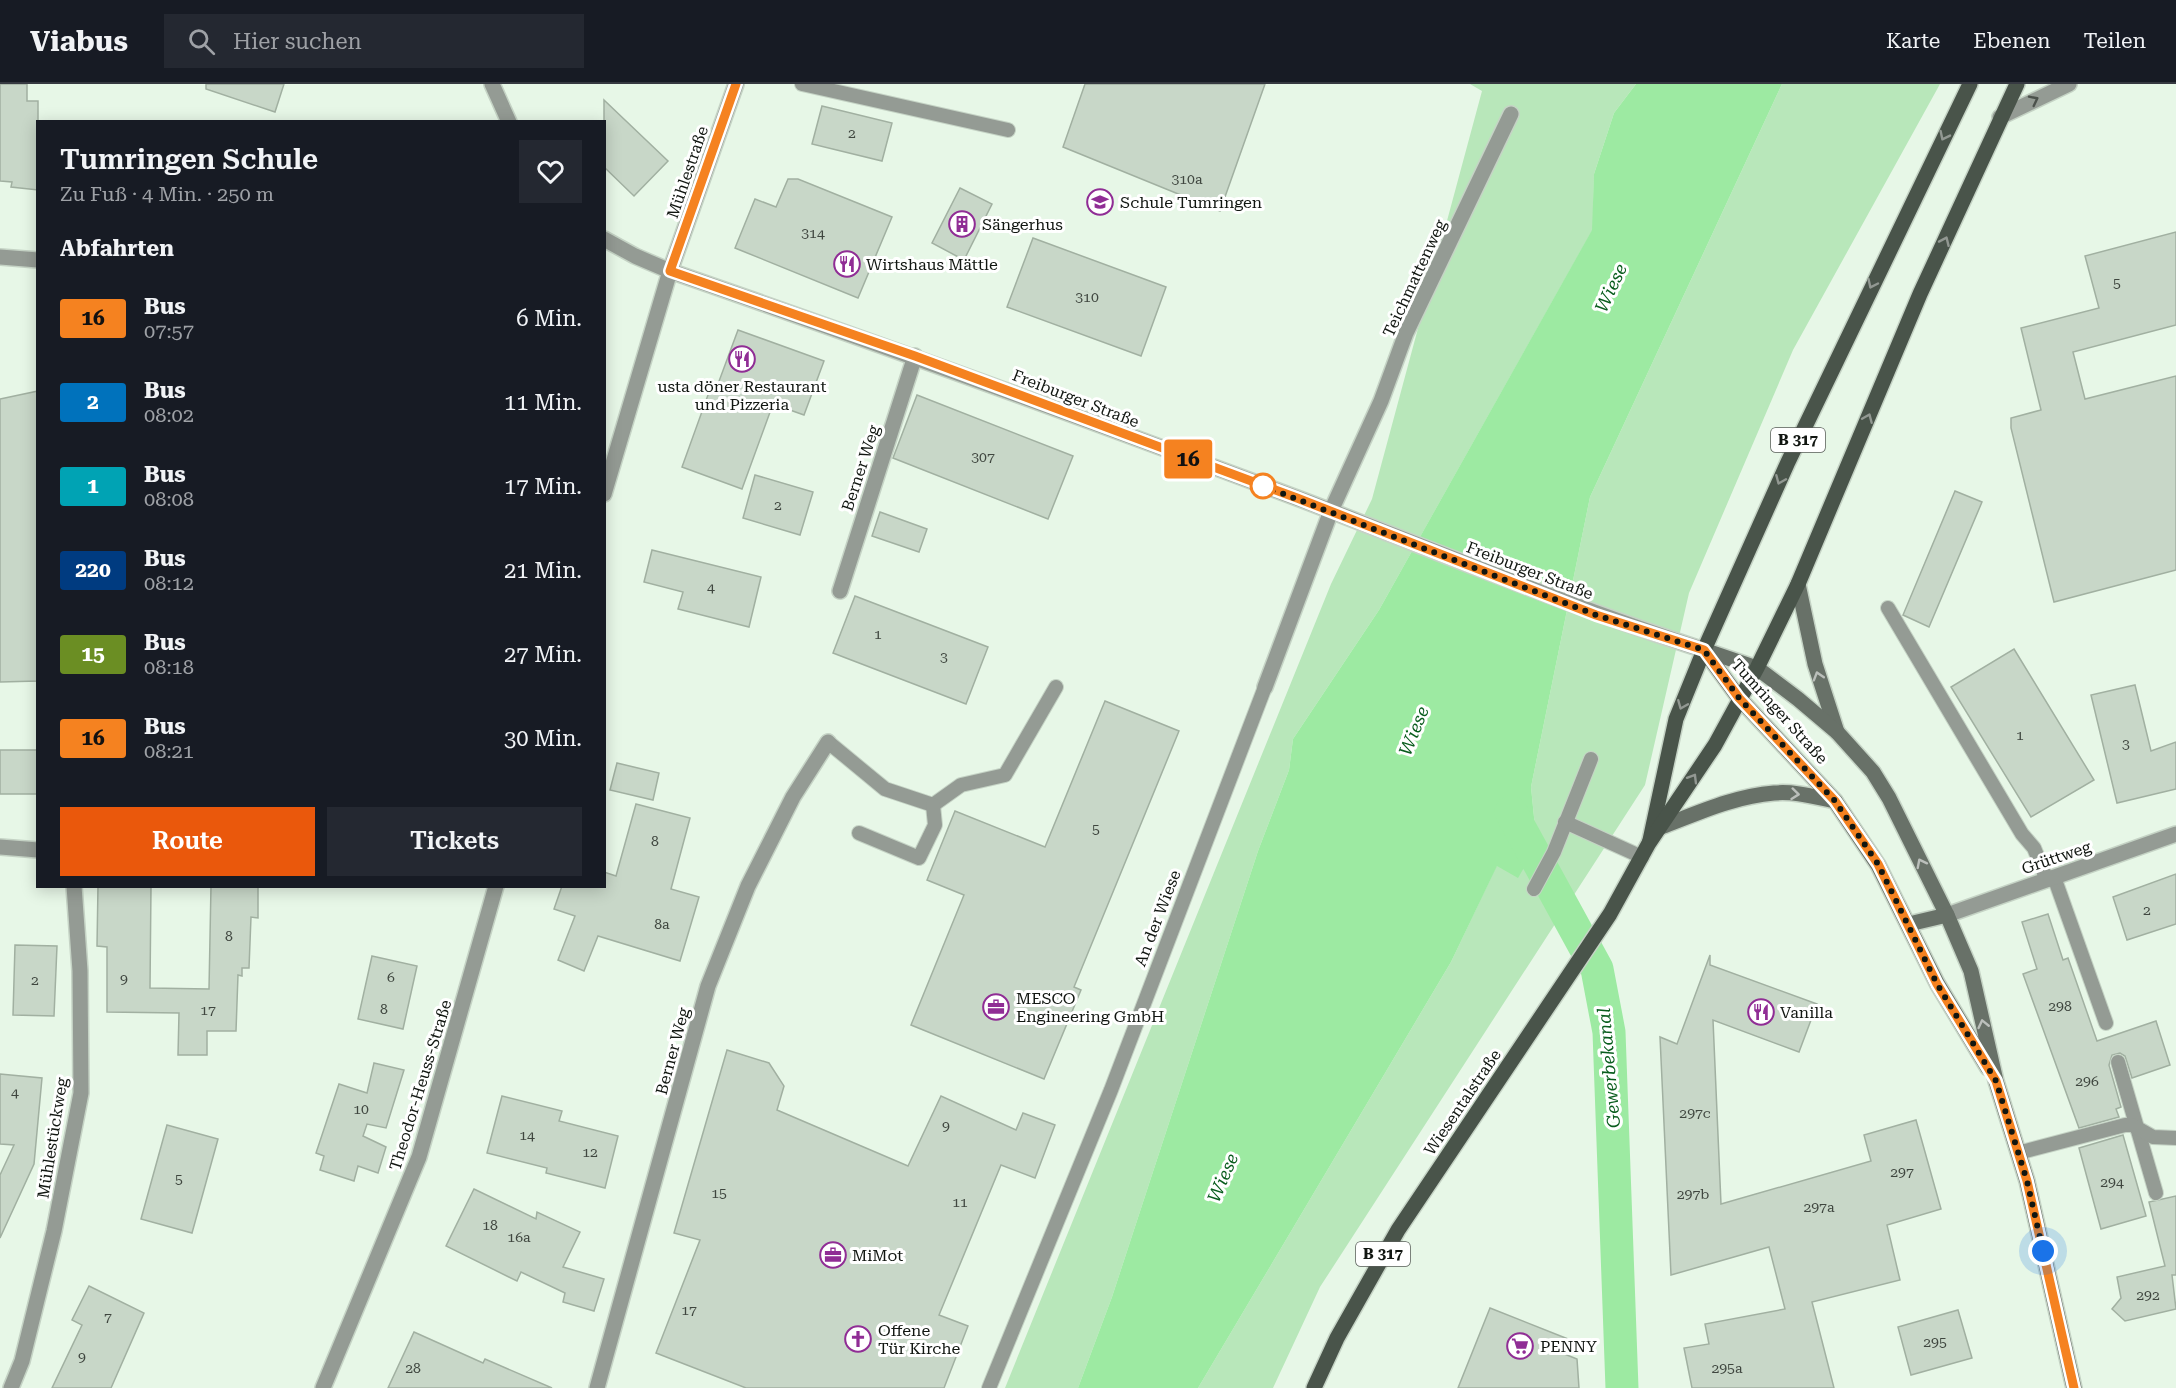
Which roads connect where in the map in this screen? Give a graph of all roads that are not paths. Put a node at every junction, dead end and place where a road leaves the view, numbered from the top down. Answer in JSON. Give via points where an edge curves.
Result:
{"nodes":[{"id":1,"x":492,"y":84,"type":"edge"},
{"id":2,"x":736,"y":84,"type":"edge"},
{"id":3,"x":802,"y":84,"type":"edge"},
{"id":4,"x":1970,"y":84,"type":"edge"},
{"id":5,"x":2017,"y":84,"type":"edge"},
{"id":6,"x":2069,"y":84,"type":"edge"},
{"id":7,"x":1511,"y":114,"type":"dead end"},
{"id":8,"x":2000,"y":117,"type":"junction"},
{"id":9,"x":508,"y":120,"type":"edge"},
{"id":10,"x":1008,"y":130,"type":"dead end"},
{"id":11,"x":606,"y":240,"type":"edge"},
{"id":12,"x":0,"y":257,"type":"edge"},
{"id":13,"x":36,"y":260,"type":"edge"},
{"id":14,"x":670,"y":271,"type":"junction"},
{"id":15,"x":915,"y":356,"type":"junction"},
{"id":16,"x":1356,"y":460,"type":"joint"},
{"id":17,"x":606,"y":487,"type":"edge"},
{"id":18,"x":1331,"y":511,"type":"junction"},
{"id":19,"x":1797,"y":584,"type":"junction"},
{"id":20,"x":840,"y":591,"type":"dead end"},
{"id":21,"x":1888,"y":608,"type":"dead end"},
{"id":22,"x":1704,"y":650,"type":"junction"},
{"id":23,"x":1757,"y":668,"type":"junction"},
{"id":24,"x":1056,"y":687,"type":"dead end"},
{"id":25,"x":1265,"y":687,"type":"joint"},
{"id":26,"x":1739,"y":698,"type":"junction"},
{"id":27,"x":1837,"y":732,"type":"junction"},
{"id":28,"x":828,"y":742,"type":"joint"},
{"id":29,"x":1591,"y":759,"type":"dead end"},
{"id":30,"x":1835,"y":801,"type":"junction"},
{"id":31,"x":933,"y":805,"type":"junction"},
{"id":32,"x":1566,"y":822,"type":"junction"},
{"id":33,"x":1662,"y":827,"type":"junction"},
{"id":34,"x":859,"y":833,"type":"dead end"},
{"id":35,"x":2176,"y":834,"type":"edge"},
{"id":36,"x":1649,"y":843,"type":"junction"},
{"id":37,"x":0,"y":847,"type":"edge"},
{"id":38,"x":36,"y":850,"type":"edge"},
{"id":39,"x":1642,"y":857,"type":"junction"},
{"id":40,"x":2051,"y":878,"type":"junction"},
{"id":41,"x":74,"y":888,"type":"edge"},
{"id":42,"x":494,"y":888,"type":"edge"},
{"id":43,"x":1534,"y":889,"type":"dead end"},
{"id":44,"x":1947,"y":915,"type":"junction"},
{"id":45,"x":1909,"y":924,"type":"junction"},
{"id":46,"x":2106,"y":1023,"type":"dead end"},
{"id":47,"x":2118,"y":1062,"type":"dead end"},
{"id":48,"x":1996,"y":1081,"type":"junction"},
{"id":49,"x":2137,"y":1128,"type":"junction"},
{"id":50,"x":2176,"y":1138,"type":"edge"},
{"id":51,"x":2018,"y":1153,"type":"junction"},
{"id":52,"x":2156,"y":1193,"type":"dead end"},
{"id":53,"x":11,"y":1388,"type":"edge"},
{"id":54,"x":323,"y":1388,"type":"edge"},
{"id":55,"x":597,"y":1388,"type":"edge"},
{"id":56,"x":989,"y":1388,"type":"edge"},
{"id":57,"x":1314,"y":1388,"type":"edge"},
{"id":58,"x":2074,"y":1388,"type":"edge"}],
"edges":[{"from":1,"to":9,"type":"street"},
{"from":2,"to":14,"type":"street","name":"Mühlestraße"},
{"from":3,"to":10,"type":"lane"},
{"from":4,"to":22,"type":"main road","number":"B 317","one_way":true,"via":[[1788,462]]},
{"from":5,"to":8,"type":"main road","number":"B 317"},
{"from":8,"to":6,"type":"street","one_way":true},
{"from":7,"to":16,"type":"street","name":"Teichmattenweg","via":[[1406,333]]},
{"from":19,"to":8,"type":"main road","number":"B 317","one_way":true},
{"from":11,"to":14,"type":"street","name":"Freiburger Straße"},
{"from":12,"to":13,"type":"street"},
{"from":14,"to":15,"type":"street","name":"Freiburger Straße"},
{"from":14,"to":17,"type":"street"},
{"from":15,"to":18,"type":"street","name":"Freiburger Straße"},
{"from":15,"to":20,"type":"street","name":"Berner Weg"},
{"from":16,"to":18,"type":"street","name":"An der Wiese"},
{"from":18,"to":22,"type":"street","name":"Freiburger Straße","via":[[1596,615]]},
{"from":18,"to":25,"type":"street","name":"An der Wiese"},
{"from":19,"to":23,"type":"main road","number":"B 317"},
{"from":27,"to":19,"type":"main road","one_way":true,"via":[[1815,664]]},
{"from":21,"to":40,"type":"lane"},
{"from":22,"to":23,"type":"main road","name":"Tumringer Straße"},
{"from":22,"to":26,"type":"main road","name":"Tumringer Straße"},
{"from":22,"to":36,"type":"main road","number":"B 317","one_way":true,"via":[[1676,719]]},
{"from":23,"to":26,"type":"main road","number":"B 317"},
{"from":23,"to":27,"type":"main road","name":"Tumringer Straße"},
{"from":24,"to":31,"type":"lane","via":[[1005,775],[961,785]]},
{"from":25,"to":56,"type":"lane","name":"An der Wiese","via":[[1111,1090]]},
{"from":26,"to":30,"type":"main road","name":"Tumringer Straße"},
{"from":33,"to":26,"type":"main road","number":"B 317","one_way":true,"via":[[1715,745]]},
{"from":44,"to":27,"type":"main road","name":"Tumringer Straße","one_way":true,"via":[[1889,798],[1873,772]]},
{"from":28,"to":31,"type":"lane","via":[[885,789]]},
{"from":28,"to":55,"type":"street","name":"Berner Weg","via":[[793,797],[748,886],[708,987]]},
{"from":29,"to":32,"type":"lane"},
{"from":33,"to":30,"type":"main road","one_way":true,"via":[[1754,796],[1797,794]]},
{"from":30,"to":45,"type":"main road","name":"Tumringer Straße","via":[[1878,864]]},
{"from":31,"to":34,"type":"lane","via":[[935,825],[919,858]]},
{"from":32,"to":39,"type":"lane"},
{"from":32,"to":43,"type":"lane"},
{"from":33,"to":36,"type":"main road","number":"B 317"},
{"from":35,"to":40,"type":"street","name":"Grüttweg"},
{"from":36,"to":39,"type":"main road","name":"Wiesentalstraße","number":"B 317"},
{"from":37,"to":38,"type":"street"},
{"from":39,"to":57,"type":"main road","name":"Wiesentalstraße","number":"B 317","via":[[1563,987],[1398,1230],[1337,1338]]},
{"from":40,"to":44,"type":"street","name":"Grüttweg"},
{"from":40,"to":46,"type":"lane"},
{"from":41,"to":53,"type":"street","name":"Mühlestückweg","via":[[81,971],[81,1093],[54,1230],[22,1360]]},
{"from":42,"to":54,"type":"street","name":"Theodor-Heuss-Straße","via":[[419,1157]]},
{"from":44,"to":45,"type":"main road"},
{"from":48,"to":44,"type":"main road","name":"Tumringer Straße","one_way":true,"via":[[1971,971]]},
{"from":45,"to":48,"type":"main road","name":"Tumringer Straße","via":[[1937,984]]},
{"from":47,"to":49,"type":"lane"},
{"from":48,"to":51,"type":"main road","name":"Tumringer Straße"},
{"from":49,"to":50,"type":"lane","via":[[2153,1137]]},
{"from":49,"to":51,"type":"lane","via":[[2125,1125]]},
{"from":49,"to":52,"type":"lane"},
{"from":51,"to":58,"type":"main road","name":"Tumringer Straße"}]}
